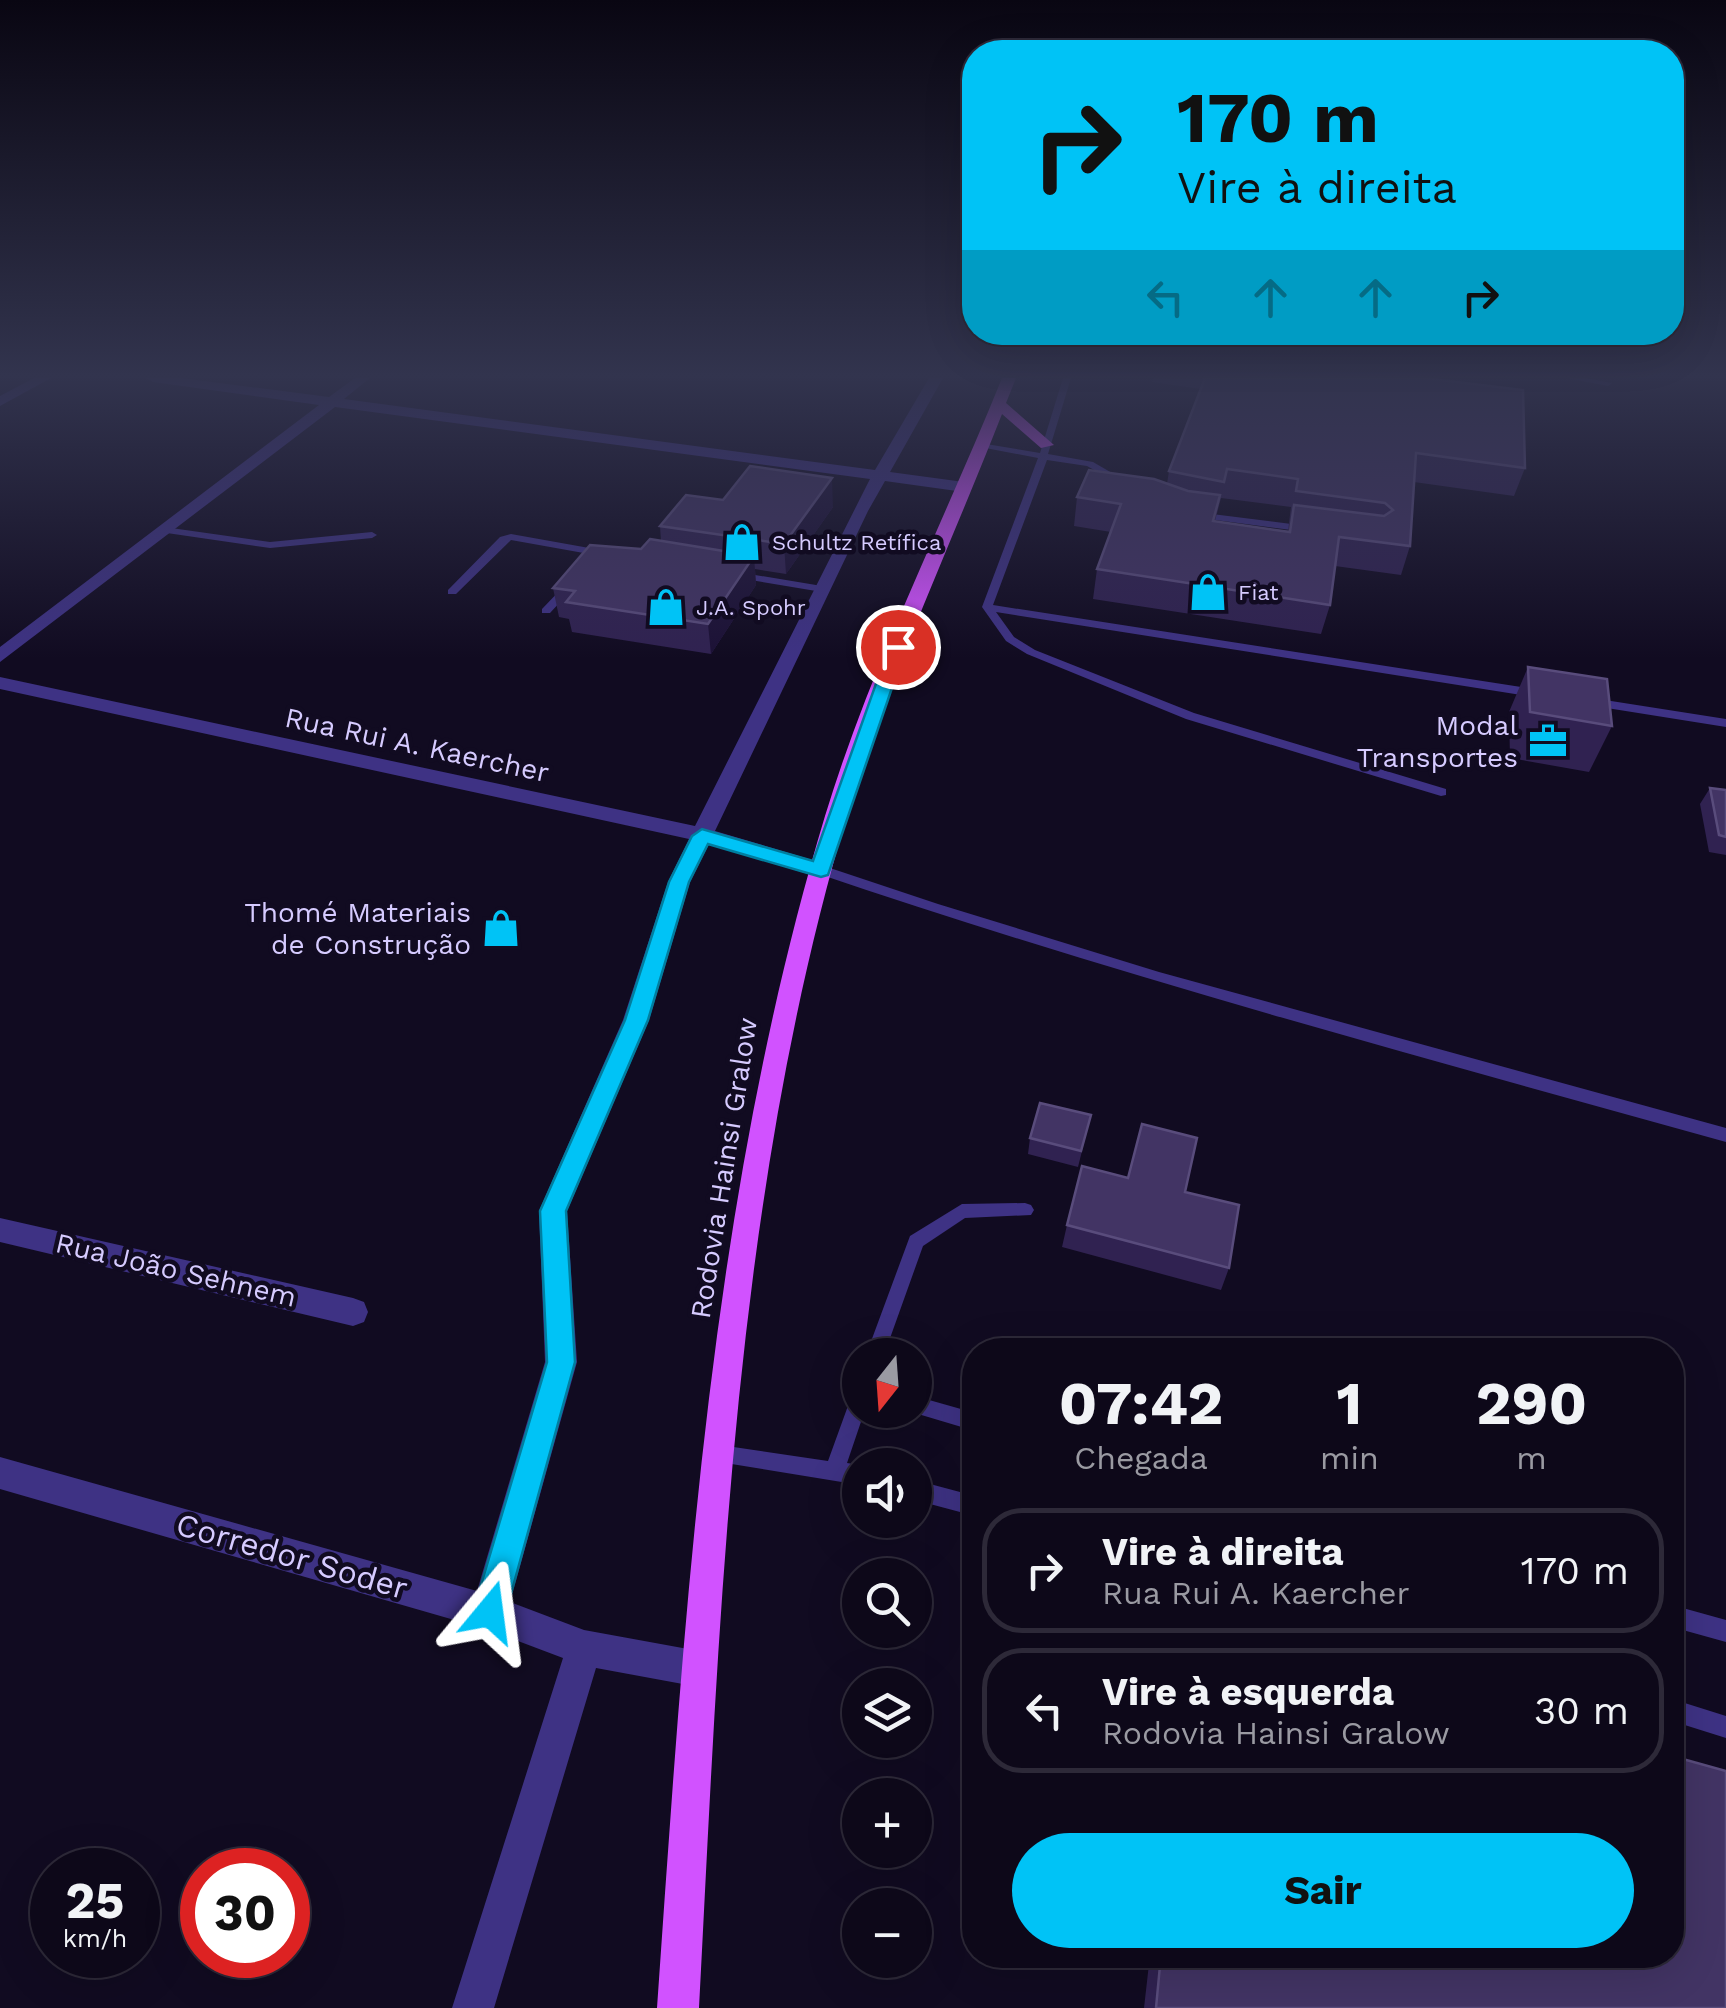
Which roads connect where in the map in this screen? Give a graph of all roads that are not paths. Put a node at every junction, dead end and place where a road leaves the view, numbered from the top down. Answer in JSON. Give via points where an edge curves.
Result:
{"nodes":[{"id":1,"x":240,"y":472,"type":"edge"},
{"id":2,"x":850,"y":472,"type":"edge"},
{"id":3,"x":883,"y":472,"type":"edge"},
{"id":4,"x":970,"y":472,"type":"edge"},
{"id":5,"x":1037,"y":472,"type":"edge"},
{"id":6,"x":1107,"y":472,"type":"edge"},
{"id":7,"x":881,"y":476,"type":"junction"},
{"id":8,"x":964,"y":488,"type":"junction"},
{"id":9,"x":1136,"y":492,"type":"edge"},
{"id":10,"x":1184,"y":514,"type":"edge"},
{"id":11,"x":164,"y":530,"type":"junction"},
{"id":12,"x":1318,"y":531,"type":"edge"},
{"id":13,"x":372,"y":535,"type":"dead end"},
{"id":14,"x":602,"y":553,"type":"junction"},
{"id":15,"x":620,"y":556,"type":"edge"},
{"id":16,"x":591,"y":564,"type":"edge"},
{"id":17,"x":730,"y":574,"type":"edge"},
{"id":18,"x":580,"y":576,"type":"edge"},
{"id":19,"x":822,"y":589,"type":"junction"},
{"id":20,"x":452,"y":592,"type":"dead end"},
{"id":21,"x":987,"y":607,"type":"junction"},
{"id":22,"x":546,"y":611,"type":"dead end"},
{"id":23,"x":0,"y":656,"type":"edge"},
{"id":24,"x":0,"y":683,"type":"edge"},
{"id":25,"x":1551,"y":696,"type":"edge"},
{"id":26,"x":1570,"y":699,"type":"edge"},
{"id":27,"x":1726,"y":723,"type":"edge"},
{"id":28,"x":1441,"y":792,"type":"dead end"},
{"id":29,"x":702,"y":836,"type":"junction"},
{"id":30,"x":821,"y":870,"type":"junction"},
{"id":31,"x":1726,"y":1135,"type":"edge"},
{"id":32,"x":1025,"y":1210,"type":"dead end"},
{"id":33,"x":0,"y":1230,"type":"edge"},
{"id":34,"x":353,"y":1312,"type":"dead end"},
{"id":35,"x":881,"y":1338,"type":"edge"},
{"id":36,"x":932,"y":1410,"type":"edge"},
{"id":37,"x":962,"y":1418,"type":"edge"},
{"id":38,"x":849,"y":1428,"type":"edge"},
{"id":39,"x":720,"y":1454,"type":"junction"},
{"id":40,"x":835,"y":1468,"type":"junction"},
{"id":41,"x":842,"y":1470,"type":"edge"},
{"id":42,"x":0,"y":1473,"type":"edge"},
{"id":43,"x":932,"y":1495,"type":"edge"},
{"id":44,"x":962,"y":1503,"type":"edge"},
{"id":45,"x":490,"y":1612,"type":"junction"},
{"id":46,"x":1684,"y":1619,"type":"edge"},
{"id":47,"x":1726,"y":1631,"type":"edge"},
{"id":48,"x":584,"y":1648,"type":"junction"},
{"id":49,"x":700,"y":1669,"type":"junction"},
{"id":50,"x":1684,"y":1714,"type":"edge"},
{"id":51,"x":1726,"y":1727,"type":"edge"},
{"id":52,"x":473,"y":2008,"type":"edge"},
{"id":53,"x":678,"y":2008,"type":"edge"}],
"edges":[{"from":1,"to":11,"type":"street"},
{"from":2,"to":7,"type":"street"},
{"from":3,"to":7,"type":"street"},
{"from":4,"to":8,"type":"main road","name":"Rodovia Hainsi Gralow"},
{"from":5,"to":21,"type":"lane"},
{"from":6,"to":9,"type":"lane"},
{"from":7,"to":8,"type":"street"},
{"from":7,"to":19,"type":"street"},
{"from":8,"to":30,"type":"main road","name":"Rodovia Hainsi Gralow","via":[[867,726]]},
{"from":10,"to":12,"type":"lane"},
{"from":11,"to":13,"type":"lane","via":[[270,545]]},
{"from":11,"to":23,"type":"street"},
{"from":14,"to":15,"type":"lane"},
{"from":14,"to":16,"type":"lane"},
{"from":14,"to":20,"type":"lane","via":[[504,539]]},
{"from":17,"to":19,"type":"lane"},
{"from":18,"to":22,"type":"lane"},
{"from":19,"to":29,"type":"street"},
{"from":21,"to":25,"type":"lane"},
{"from":21,"to":28,"type":"lane","via":[[1010,639],[1066,666],[1190,716]]},
{"from":24,"to":29,"type":"street","name":"Rua Rui A. Kaercher"},
{"from":26,"to":27,"type":"lane"},
{"from":29,"to":30,"type":"street","name":"Rua Rui A. Kaercher"},
{"from":29,"to":45,"type":"street","via":[[679,882],[636,1020],[553,1211],[561,1362]]},
{"from":30,"to":31,"type":"lane","via":[[972,924]]},
{"from":30,"to":39,"type":"main road","name":"Rodovia Hainsi Gralow","via":[[755,1167]]},
{"from":32,"to":35,"type":"lane","via":[[962,1211],[916,1242]]},
{"from":33,"to":34,"type":"street","name":"Rua João Sehnem"},
{"from":36,"to":37,"type":"lane"},
{"from":38,"to":40,"type":"lane"},
{"from":39,"to":40,"type":"lane"},
{"from":39,"to":49,"type":"main road","name":"Rodovia Hainsi Gralow"},
{"from":40,"to":41,"type":"lane"},
{"from":42,"to":45,"type":"street","name":"Corredor Soder"},
{"from":43,"to":44,"type":"lane"},
{"from":45,"to":48,"type":"street","name":"Corredor Soder"},
{"from":46,"to":47,"type":"lane"},
{"from":48,"to":49,"type":"street","name":"Corredor Soder"},
{"from":48,"to":52,"type":"street"},
{"from":49,"to":53,"type":"main road","name":"Rodovia Hainsi Gralow"},
{"from":50,"to":51,"type":"lane"}]}
